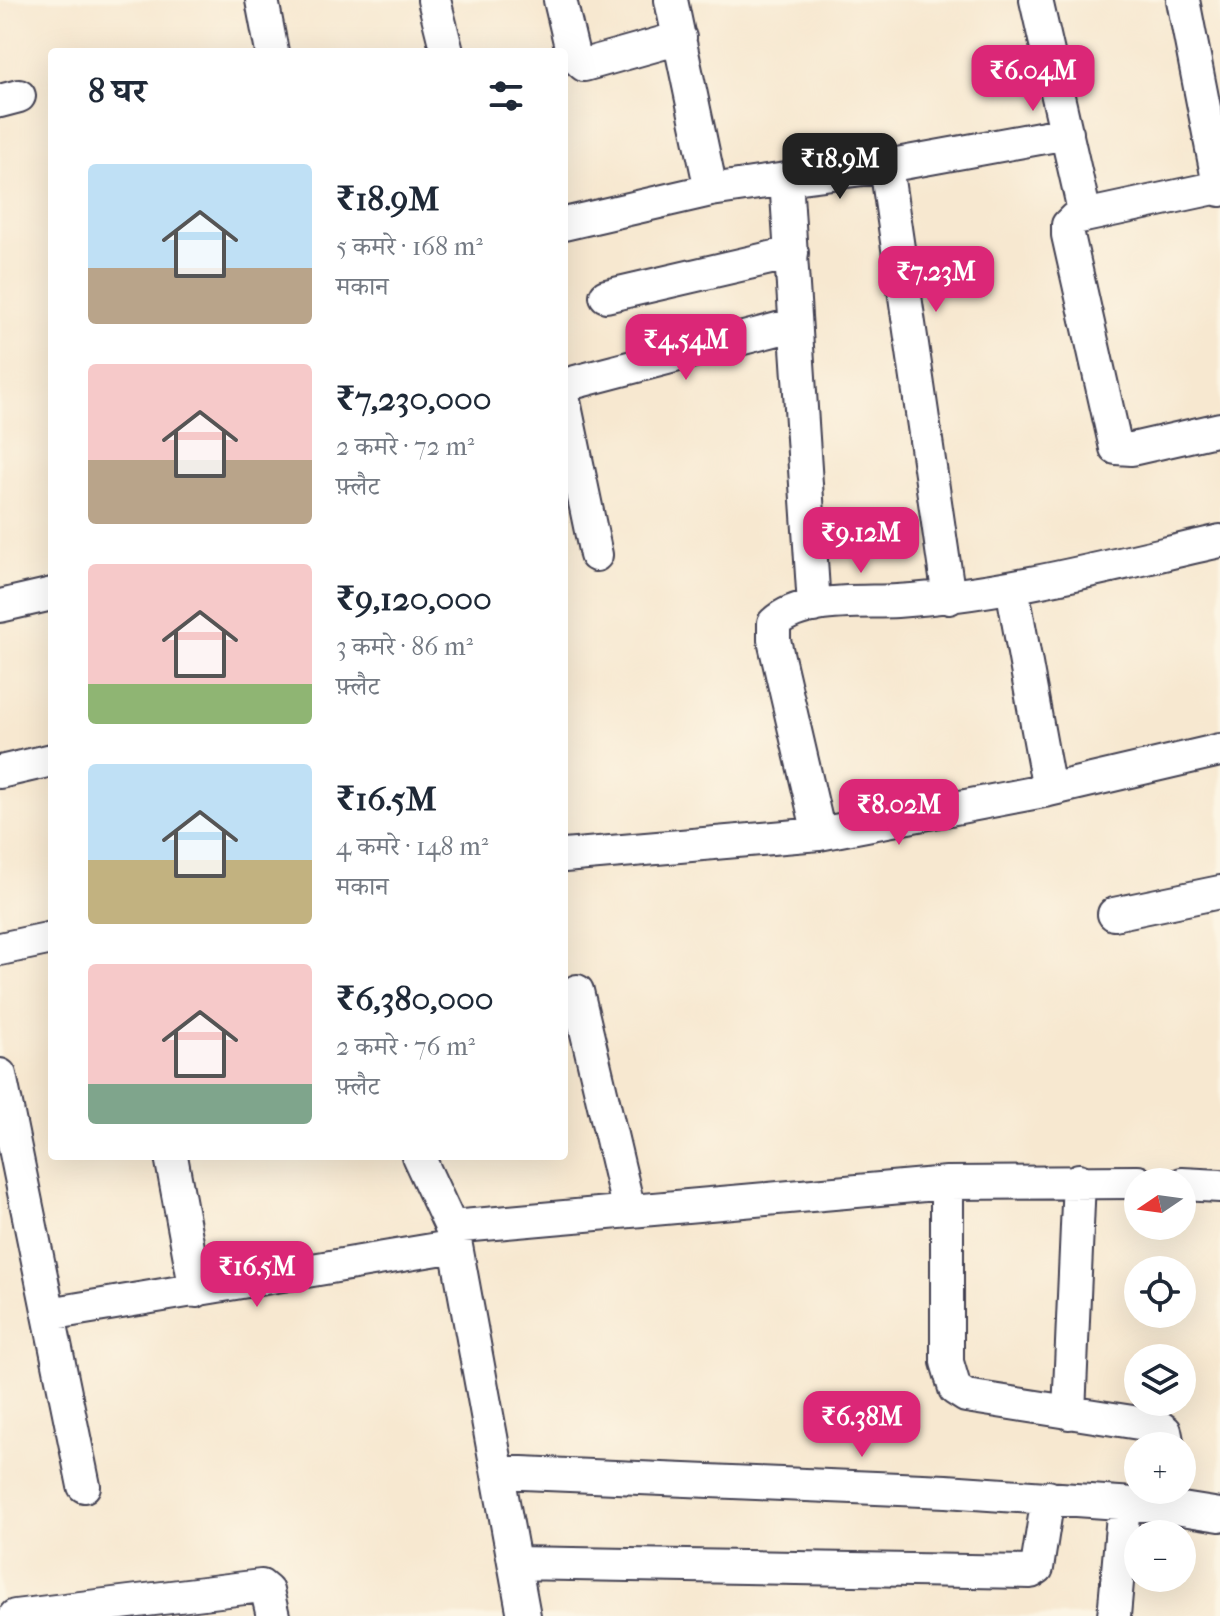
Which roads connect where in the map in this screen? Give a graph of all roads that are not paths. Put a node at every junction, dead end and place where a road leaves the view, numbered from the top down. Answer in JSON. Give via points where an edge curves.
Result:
{"nodes":[{"id":1,"x":262,"y":0,"type":"edge"},
{"id":2,"x":434,"y":0,"type":"edge"},
{"id":3,"x":560,"y":0,"type":"edge"},
{"id":4,"x":671,"y":0,"type":"edge"},
{"id":5,"x":1036,"y":0,"type":"edge"},
{"id":6,"x":1183,"y":0,"type":"edge"},
{"id":7,"x":680,"y":38,"type":"junction"},
{"id":8,"x":271,"y":48,"type":"edge"},
{"id":9,"x":446,"y":48,"type":"edge"},
{"id":10,"x":1067,"y":133,"type":"junction"},
{"id":11,"x":886,"y":166,"type":"junction"},
{"id":12,"x":786,"y":179,"type":"junction"},
{"id":13,"x":1220,"y":188,"type":"edge"},
{"id":14,"x":711,"y":190,"type":"junction"},
{"id":15,"x":1085,"y":215,"type":"junction"},
{"id":16,"x":568,"y":223,"type":"edge"},
{"id":17,"x":792,"y":253,"type":"junction"},
{"id":18,"x":606,"y":296,"type":"dead end"},
{"id":19,"x":793,"y":325,"type":"junction"},
{"id":20,"x":568,"y":384,"type":"edge"},
{"id":21,"x":1220,"y":429,"type":"edge"},
{"id":22,"x":568,"y":444,"type":"edge"},
{"id":23,"x":571,"y":476,"type":"edge"},
{"id":24,"x":1220,"y":541,"type":"edge"},
{"id":25,"x":596,"y":555,"type":"dead end"},
{"id":26,"x":1012,"y":587,"type":"junction"},
{"id":27,"x":48,"y":595,"type":"edge"},
{"id":28,"x":949,"y":598,"type":"junction"},
{"id":29,"x":0,"y":606,"type":"edge"},
{"id":30,"x":814,"y":606,"type":"junction"},
{"id":31,"x":1220,"y":750,"type":"edge"},
{"id":32,"x":48,"y":761,"type":"edge"},
{"id":33,"x":0,"y":772,"type":"edge"},
{"id":34,"x":1049,"y":790,"type":"junction"},
{"id":35,"x":819,"y":834,"type":"junction"},
{"id":36,"x":568,"y":856,"type":"edge"},
{"id":37,"x":1220,"y":892,"type":"edge"},
{"id":38,"x":1114,"y":914,"type":"dead end"},
{"id":39,"x":48,"y":939,"type":"edge"},
{"id":40,"x":0,"y":949,"type":"edge"},
{"id":41,"x":577,"y":991,"type":"dead end"},
{"id":42,"x":0,"y":1075,"type":"edge"},
{"id":43,"x":172,"y":1160,"type":"edge"},
{"id":44,"x":420,"y":1160,"type":"edge"},
{"id":45,"x":1079,"y":1180,"type":"junction"},
{"id":46,"x":1124,"y":1182,"type":"edge"},
{"id":47,"x":947,"y":1183,"type":"junction"},
{"id":48,"x":1196,"y":1185,"type":"edge"},
{"id":49,"x":1220,"y":1186,"type":"edge"},
{"id":50,"x":629,"y":1211,"type":"junction"},
{"id":51,"x":454,"y":1237,"type":"junction"},
{"id":52,"x":196,"y":1291,"type":"junction"},
{"id":53,"x":49,"y":1314,"type":"junction"},
{"id":54,"x":1069,"y":1413,"type":"junction"},
{"id":55,"x":1165,"y":1432,"type":"edge"},
{"id":56,"x":498,"y":1472,"type":"junction"},
{"id":57,"x":84,"y":1486,"type":"dead end"},
{"id":58,"x":1048,"y":1497,"type":"junction"},
{"id":59,"x":1124,"y":1504,"type":"joint"},
{"id":60,"x":1184,"y":1504,"type":"edge"},
{"id":61,"x":1220,"y":1515,"type":"edge"},
{"id":62,"x":515,"y":1563,"type":"junction"},
{"id":63,"x":15,"y":1616,"type":"edge"},
{"id":64,"x":273,"y":1616,"type":"edge"},
{"id":65,"x":524,"y":1616,"type":"edge"},
{"id":66,"x":1114,"y":1616,"type":"edge"}],
"edges":[{"from":1,"to":8,"type":"street"},
{"from":2,"to":9,"type":"street"},
{"from":3,"to":7,"type":"street","via":[[573,55],[584,65]]},
{"from":4,"to":7,"type":"street"},
{"from":5,"to":10,"type":"street"},
{"from":6,"to":13,"type":"street"},
{"from":7,"to":14,"type":"street"},
{"from":10,"to":11,"type":"street"},
{"from":10,"to":15,"type":"street"},
{"from":11,"to":12,"type":"street"},
{"from":11,"to":28,"type":"street"},
{"from":12,"to":14,"type":"street"},
{"from":12,"to":17,"type":"street"},
{"from":13,"to":15,"type":"street"},
{"from":14,"to":16,"type":"street"},
{"from":15,"to":21,"type":"street","via":[[1068,225],[1068,235],[1116,448]]},
{"from":17,"to":18,"type":"street"},
{"from":17,"to":19,"type":"street"},
{"from":19,"to":20,"type":"street"},
{"from":19,"to":30,"type":"street"},
{"from":22,"to":23,"type":"street"},
{"from":23,"to":25,"type":"street"},
{"from":24,"to":26,"type":"street"},
{"from":26,"to":28,"type":"street"},
{"from":26,"to":34,"type":"street"},
{"from":27,"to":29,"type":"street"},
{"from":28,"to":30,"type":"street"},
{"from":30,"to":35,"type":"street","via":[[784,614],[774,623],[774,640]]},
{"from":31,"to":34,"type":"street"},
{"from":32,"to":33,"type":"street"},
{"from":34,"to":35,"type":"street"},
{"from":35,"to":36,"type":"street"},
{"from":37,"to":38,"type":"street"},
{"from":39,"to":40,"type":"street"},
{"from":41,"to":50,"type":"street"},
{"from":42,"to":53,"type":"street"},
{"from":43,"to":52,"type":"street"},
{"from":44,"to":51,"type":"street"},
{"from":45,"to":46,"type":"street"},
{"from":45,"to":47,"type":"street"},
{"from":45,"to":54,"type":"street"},
{"from":47,"to":50,"type":"street"},
{"from":47,"to":54,"type":"street","via":[[949,1378],[966,1396]]},
{"from":48,"to":49,"type":"street"},
{"from":50,"to":51,"type":"street"},
{"from":51,"to":52,"type":"street"},
{"from":51,"to":56,"type":"street"},
{"from":52,"to":53,"type":"street"},
{"from":53,"to":57,"type":"street"},
{"from":54,"to":55,"type":"street","via":[[1158,1426]]},
{"from":56,"to":58,"type":"street"},
{"from":56,"to":62,"type":"street"},
{"from":58,"to":59,"type":"street"},
{"from":58,"to":62,"type":"street","via":[[1040,1558],[1031,1572]]},
{"from":59,"to":66,"type":"street"},
{"from":60,"to":61,"type":"street"},
{"from":62,"to":65,"type":"street"},
{"from":63,"to":64,"type":"street","via":[[261,1586]]}]}
